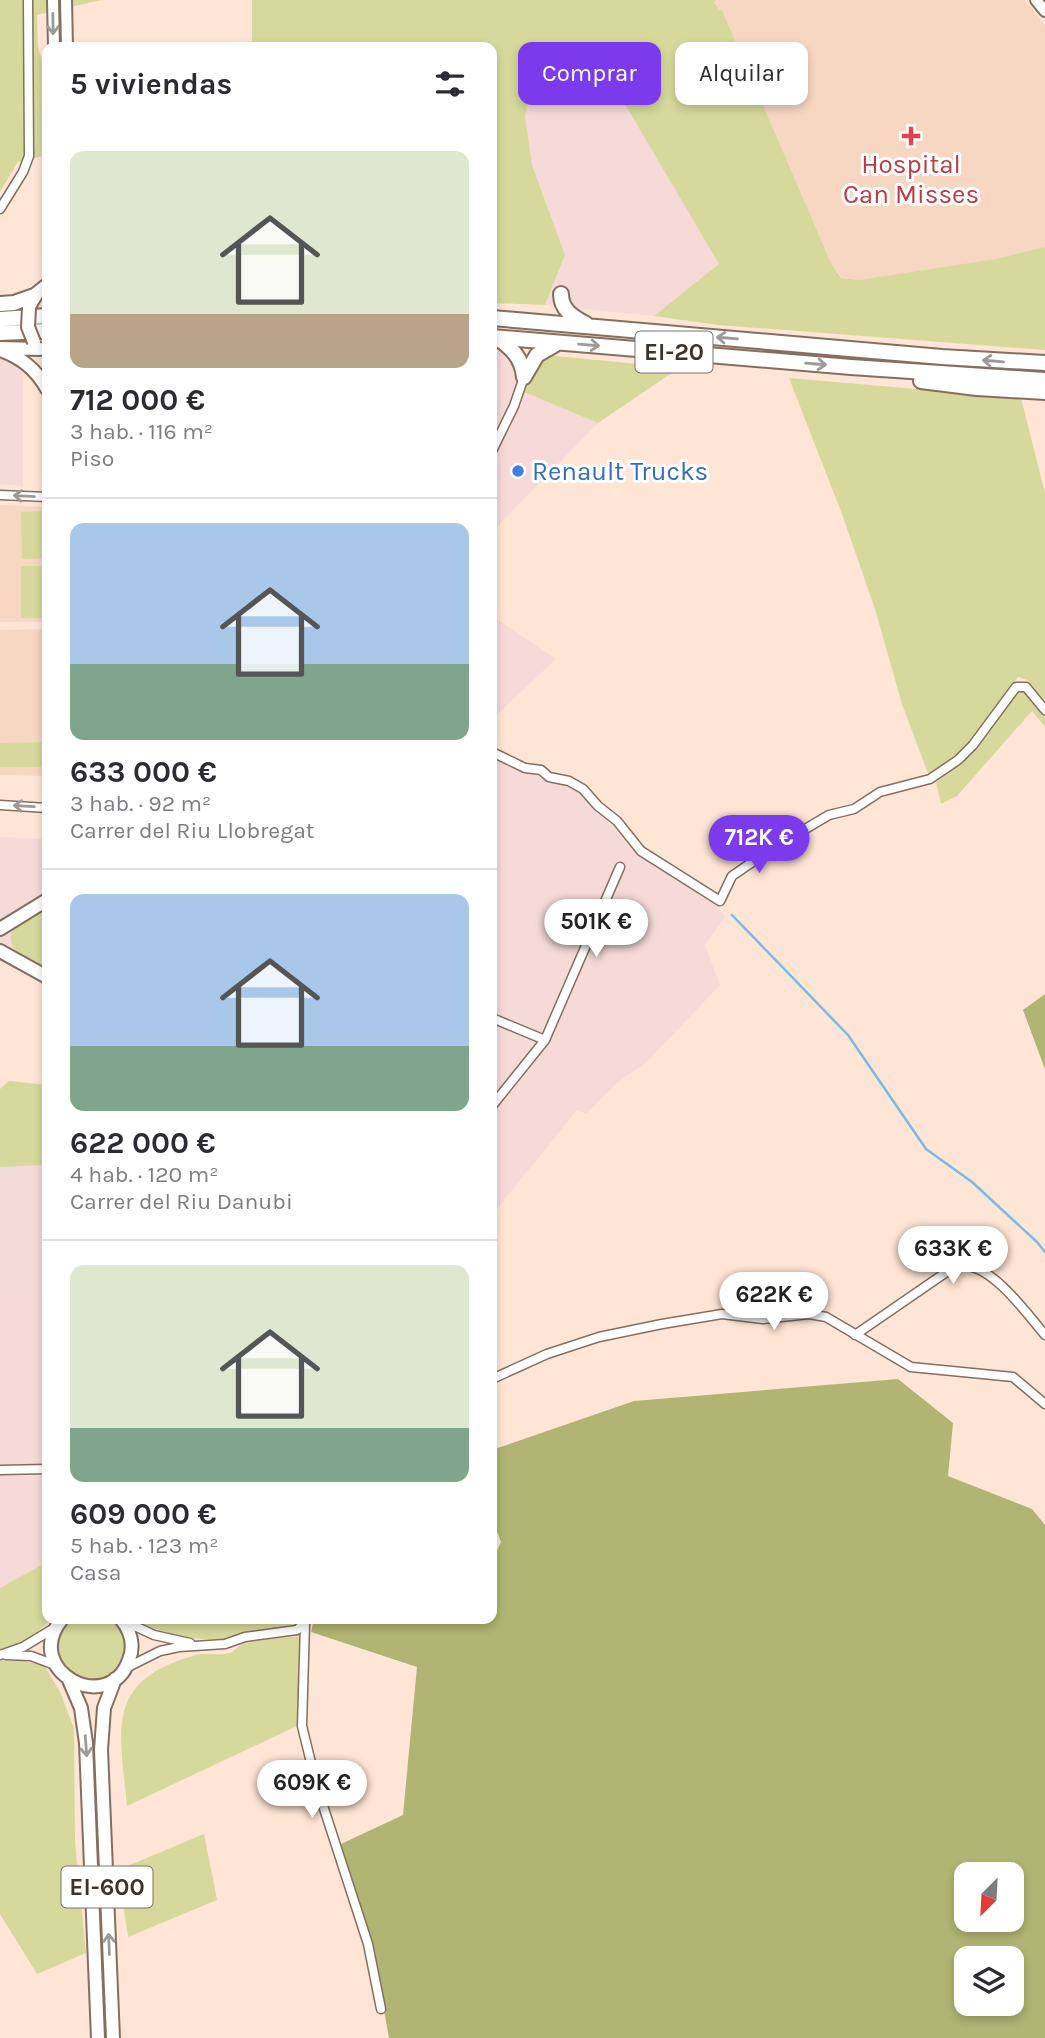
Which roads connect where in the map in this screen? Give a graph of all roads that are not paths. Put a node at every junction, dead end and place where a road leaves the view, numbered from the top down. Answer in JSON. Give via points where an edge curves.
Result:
{"nodes":[{"id":1,"x":28,"y":0,"type":"edge"},
{"id":2,"x":53,"y":0,"type":"edge"},
{"id":3,"x":66,"y":0,"type":"edge"},
{"id":4,"x":1036,"y":0,"type":"edge"},
{"id":5,"x":1045,"y":11,"type":"edge"},
{"id":6,"x":54,"y":42,"type":"edge"},
{"id":7,"x":67,"y":42,"type":"edge"},
{"id":8,"x":0,"y":209,"type":"edge"},
{"id":9,"x":40,"y":291,"type":"edge"},
{"id":10,"x":0,"y":304,"type":"edge"},
{"id":11,"x":42,"y":317,"type":"edge"},
{"id":12,"x":497,"y":318,"type":"edge"},
{"id":13,"x":0,"y":319,"type":"edge"},
{"id":14,"x":536,"y":322,"type":"junction"},
{"id":15,"x":590,"y":326,"type":"junction"},
{"id":16,"x":42,"y":331,"type":"edge"},
{"id":17,"x":0,"y":333,"type":"edge"},
{"id":18,"x":497,"y":337,"type":"edge"},
{"id":19,"x":497,"y":339,"type":"edge"},
{"id":20,"x":558,"y":343,"type":"junction"},
{"id":21,"x":0,"y":349,"type":"edge"},
{"id":22,"x":42,"y":349,"type":"edge"},
{"id":23,"x":42,"y":351,"type":"edge"},
{"id":24,"x":1045,"y":363,"type":"edge"},
{"id":25,"x":851,"y":367,"type":"junction"},
{"id":26,"x":524,"y":377,"type":"junction"},
{"id":27,"x":1045,"y":380,"type":"edge"},
{"id":28,"x":42,"y":382,"type":"edge"},
{"id":29,"x":1045,"y":392,"type":"edge"},
{"id":30,"x":497,"y":441,"type":"edge"},
{"id":31,"x":0,"y":495,"type":"edge"},
{"id":32,"x":42,"y":497,"type":"edge"},
{"id":33,"x":1045,"y":710,"type":"edge"},
{"id":34,"x":497,"y":754,"type":"edge"},
{"id":35,"x":0,"y":805,"type":"edge"},
{"id":36,"x":42,"y":808,"type":"edge"},
{"id":37,"x":620,"y":867,"type":"dead end"},
{"id":38,"x":42,"y":903,"type":"edge"},
{"id":39,"x":15,"y":920,"type":"junction"},
{"id":40,"x":0,"y":929,"type":"edge"},
{"id":41,"x":5,"y":952,"type":"edge"},
{"id":42,"x":42,"y":974,"type":"edge"},
{"id":43,"x":497,"y":1020,"type":"edge"},
{"id":44,"x":545,"y":1040,"type":"junction"},
{"id":45,"x":497,"y":1100,"type":"edge"},
{"id":46,"x":855,"y":1335,"type":"junction"},
{"id":47,"x":1045,"y":1335,"type":"edge"},
{"id":48,"x":497,"y":1377,"type":"edge"},
{"id":49,"x":1045,"y":1404,"type":"edge"},
{"id":50,"x":42,"y":1469,"type":"edge"},
{"id":51,"x":0,"y":1470,"type":"edge"},
{"id":52,"x":58,"y":1624,"type":"edge"},
{"id":53,"x":59,"y":1624,"type":"edge"},
{"id":54,"x":124,"y":1624,"type":"edge"},
{"id":55,"x":130,"y":1624,"type":"edge"},
{"id":56,"x":303,"y":1624,"type":"edge"},
{"id":57,"x":306,"y":1624,"type":"edge"},
{"id":58,"x":203,"y":1645,"type":"junction"},
{"id":59,"x":0,"y":1655,"type":"edge"},
{"id":60,"x":56,"y":1666,"type":"junction"},
{"id":61,"x":125,"y":1668,"type":"junction"},
{"id":62,"x":115,"y":1679,"type":"junction"},
{"id":63,"x":69,"y":1680,"type":"junction"},
{"id":64,"x":381,"y":2009,"type":"dead end"},
{"id":65,"x":98,"y":2038,"type":"edge"},
{"id":66,"x":113,"y":2038,"type":"edge"}],
"edges":[{"from":1,"to":8,"type":"street","via":[[29,156]]},
{"from":2,"to":6,"type":"main road","one_way":true},
{"from":3,"to":7,"type":"main road"},
{"from":4,"to":5,"type":"main road"},
{"from":9,"to":10,"type":"highway"},
{"from":9,"to":22,"type":"main road","bridge":true,"via":[[28,327]]},
{"from":11,"to":13,"type":"highway"},
{"from":12,"to":14,"type":"highway","number":"EI-20"},
{"from":14,"to":15,"type":"highway","number":"EI-20"},
{"from":14,"to":15,"type":"highway","via":[[549,314],[561,294],[566,311]]},
{"from":24,"to":15,"type":"highway","number":"EI-20","one_way":true},
{"from":16,"to":17,"type":"highway"},
{"from":18,"to":20,"type":"highway","number":"EI-20"},
{"from":19,"to":26,"type":"highway","via":[[514,352]]},
{"from":20,"to":25,"type":"highway","number":"EI-20","one_way":true},
{"from":20,"to":26,"type":"highway","via":[[537,355]]},
{"from":21,"to":23,"type":"main road"},
{"from":21,"to":28,"type":"main road","via":[[30,366]]},
{"from":25,"to":27,"type":"highway","number":"EI-20"},
{"from":25,"to":29,"type":"highway","via":[[953,385]]},
{"from":26,"to":30,"type":"street"},
{"from":32,"to":31,"type":"street","one_way":true},
{"from":33,"to":34,"type":"street","via":[[1026,687],[1016,687],[958,760],[930,779],[880,792],[854,809],[829,815],[732,876],[720,901],[641,850],[583,789]]},
{"from":36,"to":35,"type":"street","one_way":true},
{"from":37,"to":44,"type":"street"},
{"from":38,"to":39,"type":"main road"},
{"from":39,"to":40,"type":"main road"},
{"from":39,"to":41,"type":"main road","via":[[6,936]]},
{"from":41,"to":42,"type":"main road"},
{"from":43,"to":44,"type":"street"},
{"from":44,"to":45,"type":"street"},
{"from":46,"to":47,"type":"street","via":[[948,1272],[965,1266],[988,1273]]},
{"from":46,"to":48,"type":"street","via":[[825,1317],[809,1314],[763,1319],[722,1314],[599,1337]]},
{"from":46,"to":49,"type":"street","via":[[911,1367],[1013,1377]]},
{"from":50,"to":51,"type":"street"},
{"from":52,"to":59,"type":"street","via":[[23,1647]]},
{"from":53,"to":60,"type":"main road","via":[[51,1646]]},
{"from":54,"to":61,"type":"main road","via":[[132,1648]]},
{"from":55,"to":58,"type":"street","via":[[153,1635]]},
{"from":56,"to":58,"type":"street","via":[[298,1630]]},
{"from":57,"to":64,"type":"street","via":[[302,1726],[368,1944]]},
{"from":58,"to":61,"type":"street","via":[[160,1651]]},
{"from":59,"to":60,"type":"street","via":[[31,1656]]},
{"from":60,"to":63,"type":"main road","number":"EI-600"},
{"from":61,"to":62,"type":"main road","number":"EI-600"},
{"from":62,"to":63,"type":"main road","via":[[92,1686]]},
{"from":66,"to":62,"type":"main road","number":"EI-600","one_way":true,"via":[[101,1750],[104,1708]]},
{"from":63,"to":65,"type":"main road","number":"EI-600","one_way":true,"via":[[81,1709],[86,1743]]}]}
